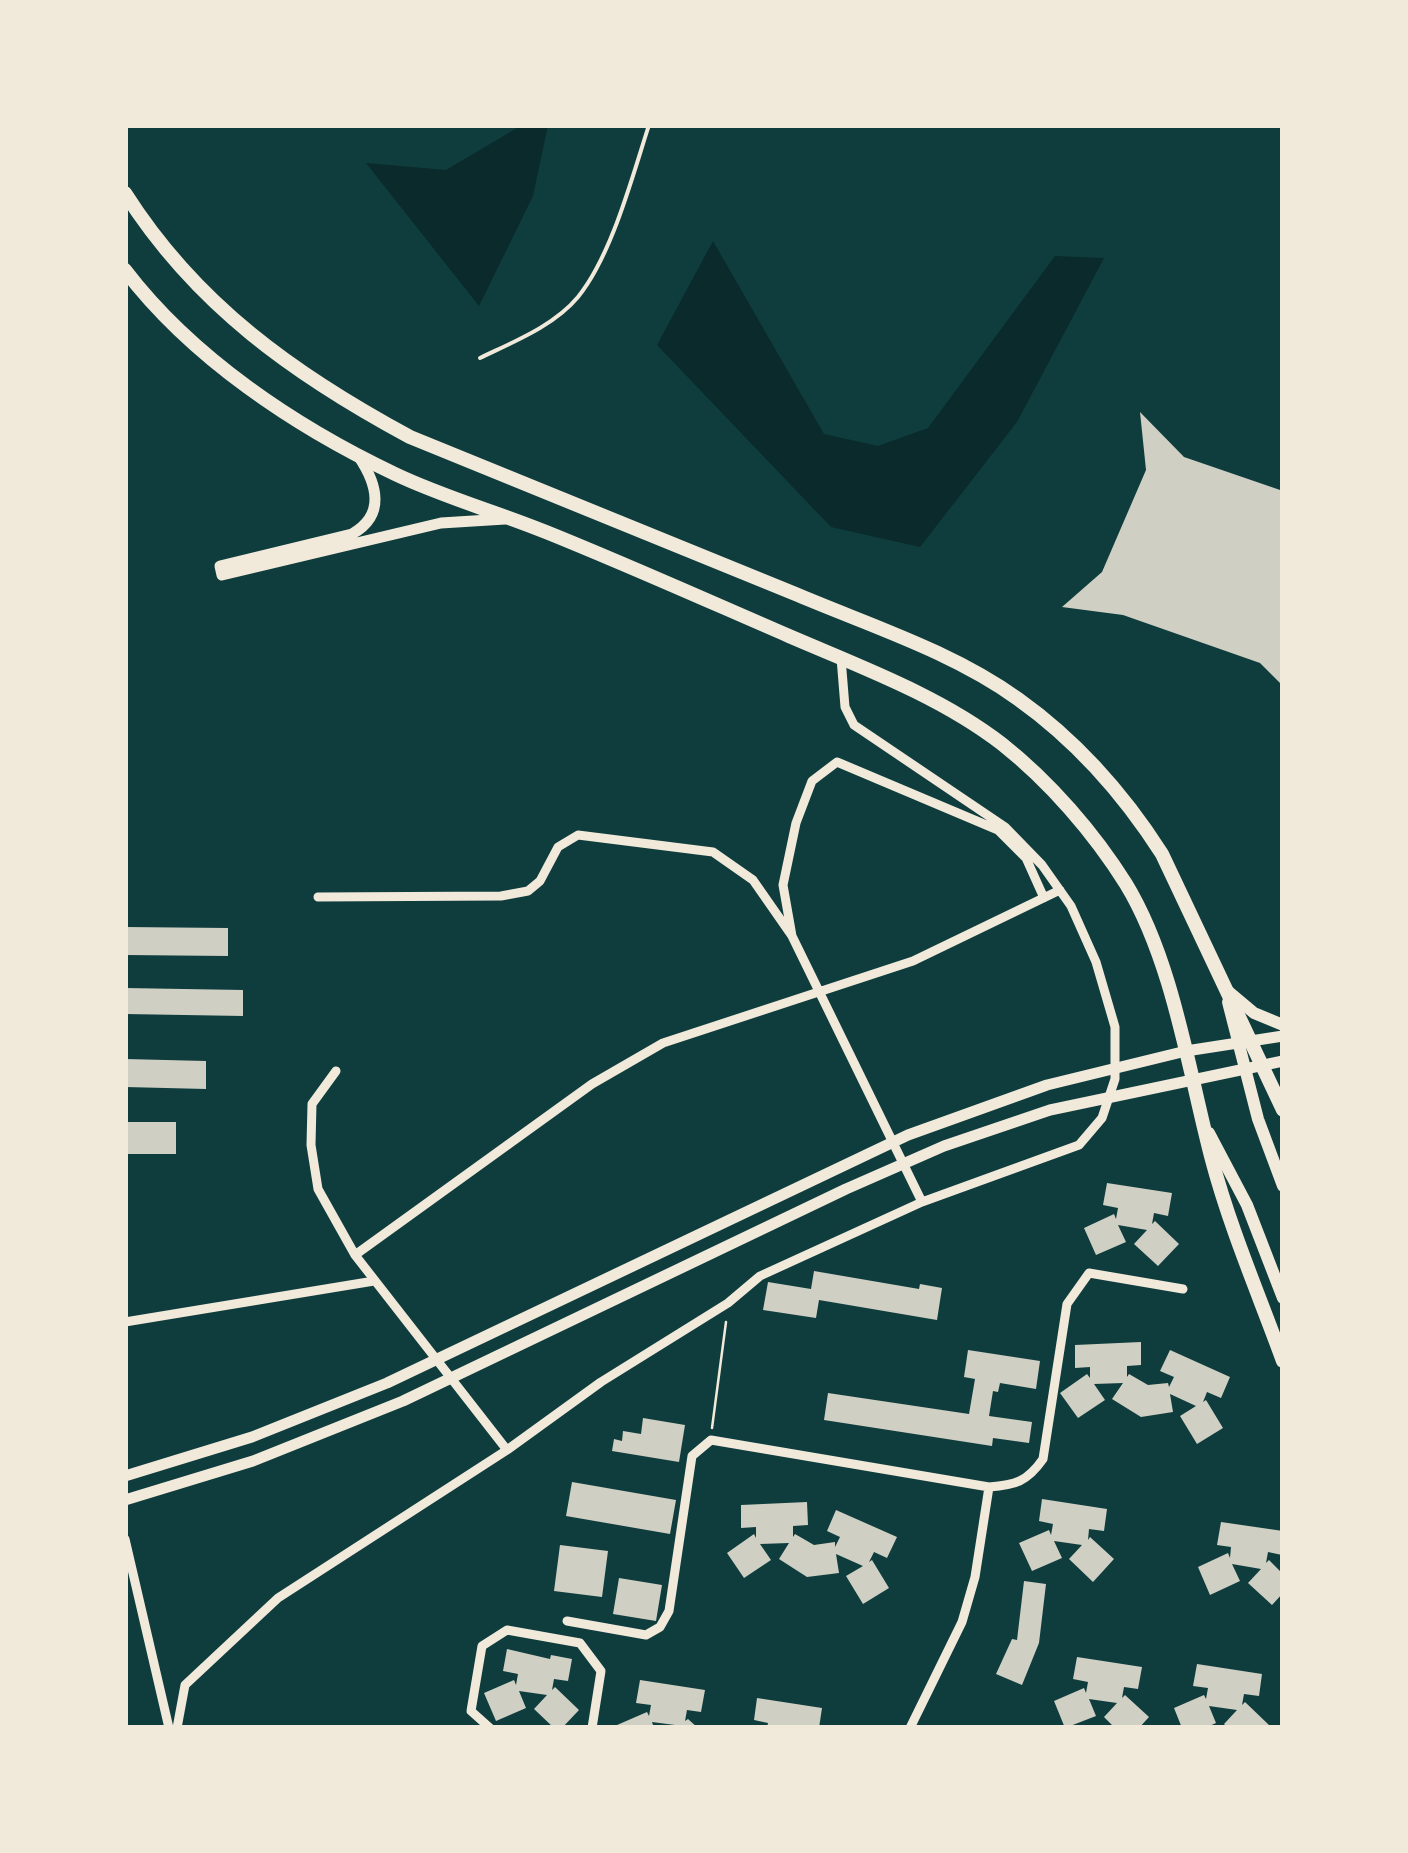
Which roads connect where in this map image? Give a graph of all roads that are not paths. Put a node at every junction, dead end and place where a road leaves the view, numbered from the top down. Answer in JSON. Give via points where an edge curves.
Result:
{"nodes":[{"id":1,"x":649,"y":125,"type":"edge"},
{"id":2,"x":125,"y":193,"type":"edge"},
{"id":3,"x":125,"y":270,"type":"edge"},
{"id":4,"x":480,"y":358,"type":"dead end"},
{"id":5,"x":357,"y":454,"type":"junction"},
{"id":6,"x":522,"y":522,"type":"junction"},
{"id":7,"x":841,"y":658,"type":"junction"},
{"id":8,"x":1060,"y":890,"type":"junction"},
{"id":9,"x":318,"y":897,"type":"dead end"},
{"id":10,"x":1044,"y":898,"type":"junction"},
{"id":11,"x":792,"y":936,"type":"junction"},
{"id":12,"x":1224,"y":987,"type":"junction"},
{"id":13,"x":819,"y":991,"type":"junction"},
{"id":14,"x":1283,"y":1025,"type":"edge"},
{"id":15,"x":1283,"y":1036,"type":"edge"},
{"id":16,"x":1245,"y":1043,"type":"junction"},
{"id":17,"x":1186,"y":1051,"type":"junction"},
{"id":18,"x":1283,"y":1061,"type":"edge"},
{"id":19,"x":1262,"y":1065,"type":"junction"},
{"id":20,"x":1115,"y":1068,"type":"junction"},
{"id":21,"x":1244,"y":1068,"type":"junction"},
{"id":22,"x":336,"y":1071,"type":"dead end"},
{"id":23,"x":1193,"y":1078,"type":"junction"},
{"id":24,"x":1109,"y":1096,"type":"junction"},
{"id":25,"x":1283,"y":1110,"type":"edge"},
{"id":26,"x":1203,"y":1122,"type":"junction"},
{"id":27,"x":892,"y":1142,"type":"junction"},
{"id":28,"x":903,"y":1164,"type":"junction"},
{"id":29,"x":1283,"y":1186,"type":"edge"},
{"id":30,"x":922,"y":1202,"type":"junction"},
{"id":31,"x":356,"y":1254,"type":"junction"},
{"id":32,"x":374,"y":1280,"type":"junction"},
{"id":33,"x":1183,"y":1289,"type":"dead end"},
{"id":34,"x":1283,"y":1298,"type":"edge"},
{"id":35,"x":125,"y":1322,"type":"edge"},
{"id":36,"x":436,"y":1360,"type":"junction"},
{"id":37,"x":1283,"y":1361,"type":"edge"},
{"id":38,"x":450,"y":1378,"type":"junction"},
{"id":39,"x":507,"y":1450,"type":"junction"},
{"id":40,"x":125,"y":1476,"type":"edge"},
{"id":41,"x":988,"y":1487,"type":"junction"},
{"id":42,"x":125,"y":1500,"type":"edge"},
{"id":43,"x":125,"y":1538,"type":"edge"},
{"id":44,"x":566,"y":1622,"type":"dead end"},
{"id":45,"x":169,"y":1728,"type":"edge"},
{"id":46,"x":178,"y":1728,"type":"edge"},
{"id":47,"x":490,"y":1728,"type":"edge"},
{"id":48,"x":592,"y":1728,"type":"edge"},
{"id":49,"x":910,"y":1728,"type":"edge"}],
"edges":[{"from":1,"to":4,"type":"lane","via":[[599,265],[576,300],[534,332]]},
{"from":2,"to":12,"type":"main road","via":[[180,268],[230,320],[368,414],[426,444],[919,646],[1016,697],[1097,766],[1138,816],[1182,892]]},
{"from":3,"to":5,"type":"main road","via":[[164,315],[247,385]]},
{"from":5,"to":6,"type":"main road"},
{"from":5,"to":6,"type":"street","via":[[376,490],[374,511],[362,528],[220,566],[222,575],[441,522]]},
{"from":6,"to":7,"type":"main road"},
{"from":7,"to":8,"type":"street","via":[[845,707],[854,725],[1004,828]]},
{"from":7,"to":17,"type":"main road","via":[[1000,742],[1060,801],[1127,886],[1148,929]]},
{"from":8,"to":10,"type":"street"},
{"from":8,"to":20,"type":"street","via":[[1096,962],[1115,1027]]},
{"from":9,"to":11,"type":"street","via":[[528,891],[558,847],[578,835],[713,852],[753,880]]},
{"from":10,"to":11,"type":"street","via":[[1026,858],[998,830],[836,762],[812,781],[796,823],[783,885]]},
{"from":10,"to":13,"type":"street","via":[[913,961]]},
{"from":11,"to":13,"type":"street"},
{"from":12,"to":14,"type":"main road","via":[[1254,1013]]},
{"from":12,"to":16,"type":"main road"},
{"from":13,"to":27,"type":"street"},
{"from":13,"to":31,"type":"street","via":[[663,1044],[592,1084]]},
{"from":15,"to":16,"type":"street"},
{"from":16,"to":17,"type":"street"},
{"from":16,"to":19,"type":"main road"},
{"from":16,"to":21,"type":"main road"},
{"from":17,"to":20,"type":"street"},
{"from":17,"to":23,"type":"main road"},
{"from":18,"to":19,"type":"street"},
{"from":19,"to":21,"type":"street"},
{"from":19,"to":25,"type":"main road"},
{"from":20,"to":24,"type":"street"},
{"from":20,"to":27,"type":"street","via":[[1047,1085]]},
{"from":21,"to":23,"type":"street"},
{"from":21,"to":29,"type":"main road"},
{"from":22,"to":31,"type":"street","via":[[312,1104],[311,1145],[318,1189]]},
{"from":23,"to":24,"type":"street"},
{"from":23,"to":26,"type":"main road"},
{"from":24,"to":28,"type":"street","via":[[1050,1110]]},
{"from":24,"to":30,"type":"street","via":[[1102,1118],[1079,1145]]},
{"from":26,"to":34,"type":"main road","via":[[1247,1205]]},
{"from":26,"to":37,"type":"main road"},
{"from":27,"to":28,"type":"street"},
{"from":27,"to":36,"type":"street"},
{"from":28,"to":30,"type":"street"},
{"from":28,"to":38,"type":"street"},
{"from":30,"to":39,"type":"street","via":[[760,1276]]},
{"from":31,"to":32,"type":"street"},
{"from":32,"to":35,"type":"street"},
{"from":32,"to":36,"type":"street"},
{"from":33,"to":41,"type":"street","via":[[1089,1273],[1067,1304],[1043,1459],[1018,1484]]},
{"from":36,"to":38,"type":"street"},
{"from":36,"to":40,"type":"street","via":[[252,1437]]},
{"from":38,"to":39,"type":"street"},
{"from":38,"to":42,"type":"street","via":[[253,1460]]},
{"from":39,"to":46,"type":"street","via":[[278,1598],[185,1686]]},
{"from":41,"to":44,"type":"street","via":[[711,1440],[692,1456],[669,1610],[660,1627],[646,1634]]},
{"from":41,"to":49,"type":"street","via":[[962,1622]]},
{"from":43,"to":45,"type":"street"},
{"from":47,"to":48,"type":"street","via":[[471,1711],[482,1646],[507,1630],[580,1643],[601,1671]]}]}
